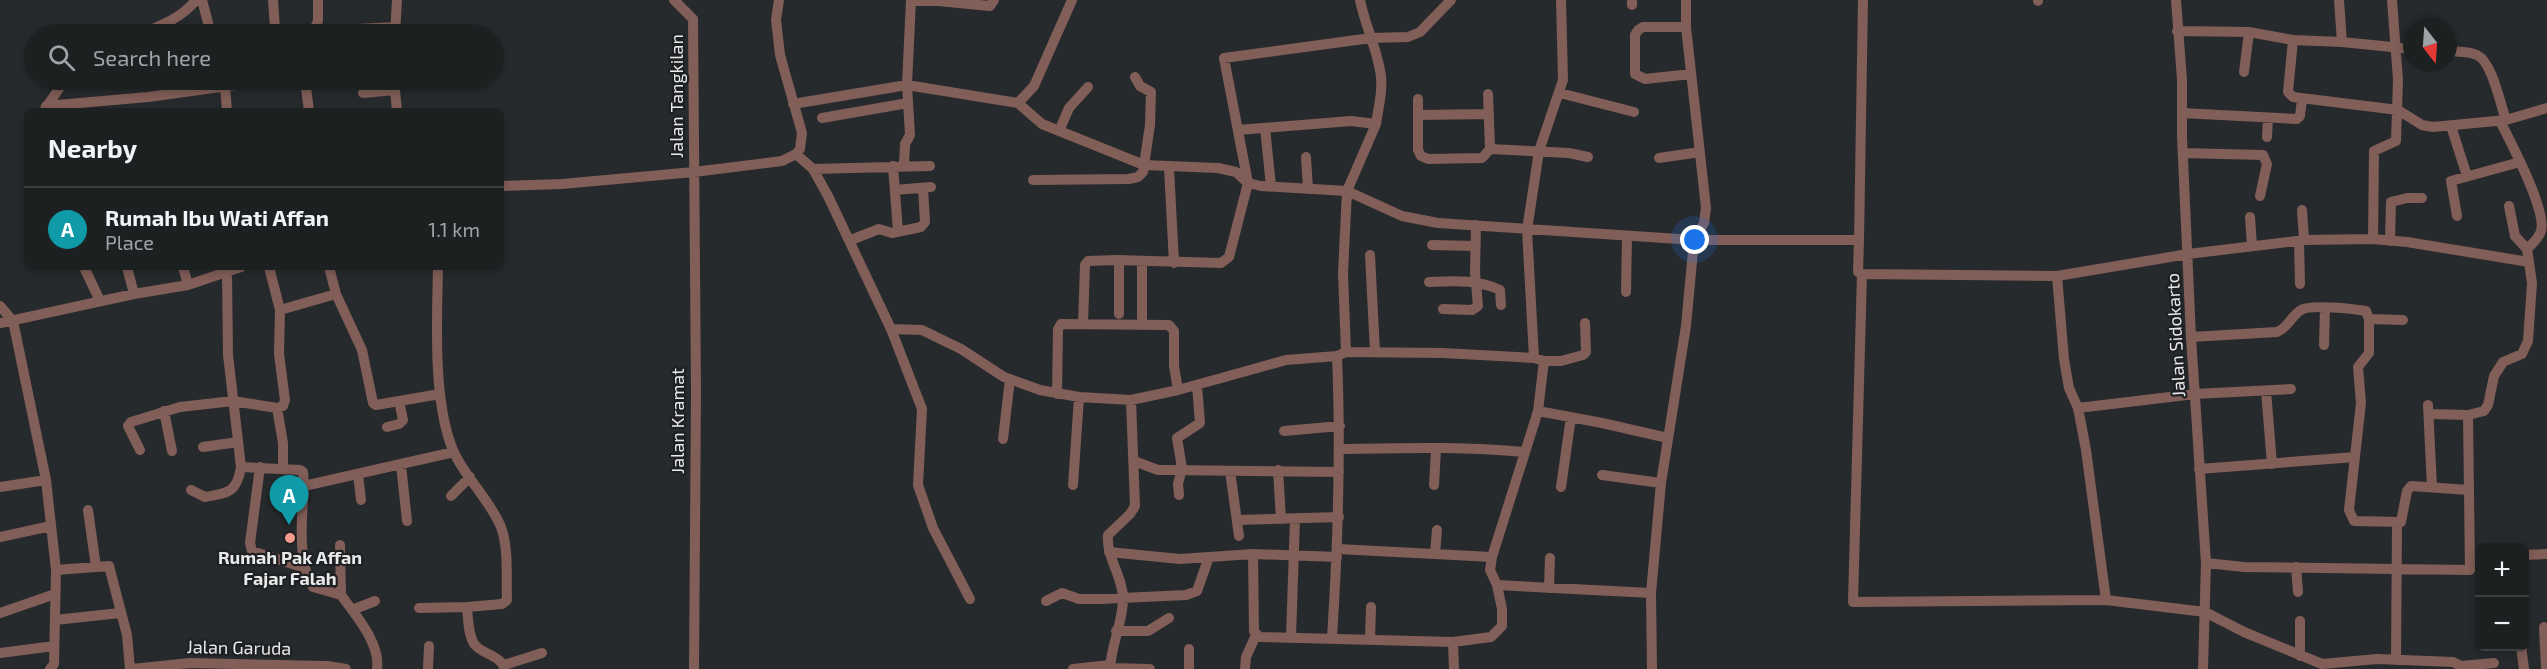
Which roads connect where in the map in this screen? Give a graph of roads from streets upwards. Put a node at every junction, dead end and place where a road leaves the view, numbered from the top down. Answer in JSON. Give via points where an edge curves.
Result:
{"nodes":[{"id":1,"x":196,"y":0,"type":"edge"},
{"id":2,"x":202,"y":0,"type":"edge"},
{"id":3,"x":273,"y":0,"type":"edge"},
{"id":4,"x":318,"y":0,"type":"edge"},
{"id":5,"x":397,"y":0,"type":"edge"},
{"id":6,"x":674,"y":0,"type":"edge"},
{"id":7,"x":779,"y":0,"type":"edge"},
{"id":8,"x":994,"y":0,"type":"edge"},
{"id":9,"x":1072,"y":0,"type":"edge"},
{"id":10,"x":1360,"y":0,"type":"edge"},
{"id":11,"x":1451,"y":0,"type":"edge"},
{"id":12,"x":1561,"y":0,"type":"edge"},
{"id":13,"x":1686,"y":0,"type":"edge"},
{"id":14,"x":1863,"y":0,"type":"edge"},
{"id":15,"x":2176,"y":0,"type":"edge"},
{"id":16,"x":2339,"y":0,"type":"edge"},
{"id":17,"x":2392,"y":0,"type":"edge"},
{"id":18,"x":911,"y":1,"type":"edge"},
{"id":19,"x":163,"y":24,"type":"edge"},
{"id":20,"x":208,"y":24,"type":"edge"},
{"id":21,"x":274,"y":24,"type":"edge"},
{"id":22,"x":317,"y":24,"type":"edge"},
{"id":23,"x":395,"y":24,"type":"edge"},
{"id":24,"x":1686,"y":27,"type":"junction"},
{"id":25,"x":2177,"y":31,"type":"junction"},
{"id":26,"x":2249,"y":32,"type":"junction"},
{"id":27,"x":1371,"y":38,"type":"junction"},
{"id":28,"x":2293,"y":40,"type":"junction"},
{"id":29,"x":2342,"y":42,"type":"junction"},
{"id":30,"x":2395,"y":47,"type":"junction"},
{"id":31,"x":2403,"y":47,"type":"edge"},
{"id":32,"x":2457,"y":51,"type":"edge"},
{"id":33,"x":2244,"y":72,"type":"dead end"},
{"id":34,"x":1691,"y":74,"type":"junction"},
{"id":35,"x":1135,"y":77,"type":"dead end"},
{"id":36,"x":907,"y":85,"type":"junction"},
{"id":37,"x":1088,"y":87,"type":"dead end"},
{"id":38,"x":58,"y":90,"type":"edge"},
{"id":39,"x":204,"y":90,"type":"edge"},
{"id":40,"x":225,"y":90,"type":"edge"},
{"id":41,"x":306,"y":90,"type":"edge"},
{"id":42,"x":375,"y":90,"type":"edge"},
{"id":43,"x":394,"y":90,"type":"edge"},
{"id":44,"x":363,"y":93,"type":"dead end"},
{"id":45,"x":1560,"y":93,"type":"junction"},
{"id":46,"x":1488,"y":94,"type":"dead end"},
{"id":47,"x":1418,"y":99,"type":"dead end"},
{"id":48,"x":2302,"y":99,"type":"junction"},
{"id":49,"x":908,"y":103,"type":"junction"},
{"id":50,"x":1018,"y":103,"type":"junction"},
{"id":51,"x":793,"y":104,"type":"junction"},
{"id":52,"x":45,"y":108,"type":"edge"},
{"id":53,"x":227,"y":108,"type":"edge"},
{"id":54,"x":309,"y":108,"type":"edge"},
{"id":55,"x":396,"y":108,"type":"edge"},
{"id":56,"x":2547,"y":108,"type":"edge"},
{"id":57,"x":2398,"y":110,"type":"junction"},
{"id":58,"x":1634,"y":111,"type":"dead end"},
{"id":59,"x":2182,"y":113,"type":"junction"},
{"id":60,"x":1489,"y":114,"type":"junction"},
{"id":61,"x":1418,"y":115,"type":"junction"},
{"id":62,"x":822,"y":118,"type":"dead end"},
{"id":63,"x":2268,"y":118,"type":"junction"},
{"id":64,"x":2503,"y":120,"type":"junction"},
{"id":65,"x":1377,"y":124,"type":"junction"},
{"id":66,"x":2451,"y":126,"type":"junction"},
{"id":67,"x":1265,"y":128,"type":"junction"},
{"id":68,"x":1238,"y":130,"type":"junction"},
{"id":69,"x":1059,"y":131,"type":"junction"},
{"id":70,"x":2267,"y":137,"type":"dead end"},
{"id":71,"x":1491,"y":149,"type":"junction"},
{"id":72,"x":1539,"y":151,"type":"junction"},
{"id":73,"x":1700,"y":152,"type":"junction"},
{"id":74,"x":2183,"y":153,"type":"junction"},
{"id":75,"x":796,"y":154,"type":"junction"},
{"id":76,"x":1306,"y":157,"type":"dead end"},
{"id":77,"x":1588,"y":157,"type":"dead end"},
{"id":78,"x":1659,"y":158,"type":"dead end"},
{"id":79,"x":2520,"y":162,"type":"junction"},
{"id":80,"x":1144,"y":165,"type":"junction"},
{"id":81,"x":898,"y":166,"type":"junction"},
{"id":82,"x":930,"y":166,"type":"dead end"},
{"id":83,"x":1169,"y":168,"type":"junction"},
{"id":84,"x":813,"y":169,"type":"junction"},
{"id":85,"x":694,"y":172,"type":"junction"},
{"id":86,"x":2467,"y":176,"type":"junction"},
{"id":87,"x":1033,"y":180,"type":"dead end"},
{"id":88,"x":1248,"y":183,"type":"junction"},
{"id":89,"x":504,"y":186,"type":"edge"},
{"id":90,"x":1271,"y":186,"type":"junction"},
{"id":91,"x":1308,"y":189,"type":"junction"},
{"id":92,"x":896,"y":190,"type":"junction"},
{"id":93,"x":1347,"y":191,"type":"junction"},
{"id":94,"x":2260,"y":196,"type":"dead end"},
{"id":95,"x":2422,"y":198,"type":"dead end"},
{"id":96,"x":2508,"y":206,"type":"dead end"},
{"id":97,"x":2302,"y":210,"type":"dead end"},
{"id":98,"x":2457,"y":216,"type":"dead end"},
{"id":99,"x":2250,"y":218,"type":"dead end"},
{"id":100,"x":1476,"y":225,"type":"junction"},
{"id":101,"x":1527,"y":230,"type":"junction"},
{"id":102,"x":898,"y":231,"type":"junction"},
{"id":103,"x":1627,"y":236,"type":"junction"},
{"id":104,"x":2373,"y":239,"type":"junction"},
{"id":105,"x":850,"y":240,"type":"junction"},
{"id":106,"x":1694,"y":240,"type":"junction"},
{"id":107,"x":1859,"y":240,"type":"junction"},
{"id":108,"x":2301,"y":240,"type":"junction"},
{"id":109,"x":2390,"y":240,"type":"junction"},
{"id":110,"x":1432,"y":245,"type":"dead end"},
{"id":111,"x":1475,"y":246,"type":"junction"},
{"id":112,"x":2252,"y":246,"type":"junction"},
{"id":113,"x":2527,"y":249,"type":"junction"},
{"id":114,"x":2188,"y":254,"type":"junction"},
{"id":115,"x":1370,"y":255,"type":"dead end"},
{"id":116,"x":1119,"y":260,"type":"junction"},
{"id":117,"x":1142,"y":261,"type":"junction"},
{"id":118,"x":2529,"y":262,"type":"junction"},
{"id":119,"x":1174,"y":263,"type":"junction"},
{"id":120,"x":85,"y":270,"type":"edge"},
{"id":121,"x":128,"y":270,"type":"edge"},
{"id":122,"x":184,"y":270,"type":"edge"},
{"id":123,"x":234,"y":270,"type":"edge"},
{"id":124,"x":270,"y":270,"type":"edge"},
{"id":125,"x":330,"y":270,"type":"edge"},
{"id":126,"x":438,"y":270,"type":"edge"},
{"id":127,"x":203,"y":273,"type":"edge"},
{"id":128,"x":227,"y":273,"type":"junction"},
{"id":129,"x":1862,"y":274,"type":"junction"},
{"id":130,"x":2057,"y":276,"type":"junction"},
{"id":131,"x":1430,"y":282,"type":"dead end"},
{"id":132,"x":1476,"y":282,"type":"junction"},
{"id":133,"x":2300,"y":284,"type":"dead end"},
{"id":134,"x":188,"y":285,"type":"junction"},
{"id":135,"x":1626,"y":292,"type":"dead end"},
{"id":136,"x":134,"y":294,"type":"junction"},
{"id":137,"x":336,"y":294,"type":"junction"},
{"id":138,"x":100,"y":301,"type":"junction"},
{"id":139,"x":1501,"y":305,"type":"dead end"},
{"id":140,"x":0,"y":306,"type":"edge"},
{"id":141,"x":2325,"y":308,"type":"junction"},
{"id":142,"x":1443,"y":309,"type":"dead end"},
{"id":143,"x":280,"y":310,"type":"junction"},
{"id":144,"x":1119,"y":314,"type":"dead end"},
{"id":145,"x":2369,"y":319,"type":"junction"},
{"id":146,"x":2403,"y":320,"type":"dead end"},
{"id":147,"x":13,"y":321,"type":"junction"},
{"id":148,"x":0,"y":323,"type":"edge"},
{"id":149,"x":1584,"y":323,"type":"dead end"},
{"id":150,"x":1083,"y":324,"type":"junction"},
{"id":151,"x":1142,"y":324,"type":"junction"},
{"id":152,"x":891,"y":329,"type":"junction"},
{"id":153,"x":2191,"y":338,"type":"junction"},
{"id":154,"x":2324,"y":345,"type":"dead end"},
{"id":155,"x":1376,"y":352,"type":"junction"},
{"id":156,"x":1342,"y":354,"type":"junction"},
{"id":157,"x":1539,"y":360,"type":"junction"},
{"id":158,"x":1010,"y":380,"type":"junction"},
{"id":159,"x":1197,"y":385,"type":"junction"},
{"id":160,"x":2291,"y":388,"type":"dead end"},
{"id":161,"x":1178,"y":390,"type":"junction"},
{"id":162,"x":2266,"y":391,"type":"junction"},
{"id":163,"x":440,"y":394,"type":"junction"},
{"id":164,"x":1057,"y":394,"type":"junction"},
{"id":165,"x":2195,"y":394,"type":"junction"},
{"id":166,"x":1079,"y":397,"type":"junction"},
{"id":167,"x":1131,"y":400,"type":"junction"},
{"id":168,"x":233,"y":401,"type":"junction"},
{"id":169,"x":399,"y":401,"type":"junction"},
{"id":170,"x":277,"y":408,"type":"junction"},
{"id":171,"x":2078,"y":408,"type":"junction"},
{"id":172,"x":164,"y":411,"type":"junction"},
{"id":173,"x":1538,"y":411,"type":"junction"},
{"id":174,"x":2468,"y":415,"type":"junction"},
{"id":175,"x":1570,"y":417,"type":"junction"},
{"id":176,"x":1340,"y":426,"type":"junction"},
{"id":177,"x":387,"y":427,"type":"dead end"},
{"id":178,"x":1284,"y":431,"type":"dead end"},
{"id":179,"x":1668,"y":438,"type":"junction"},
{"id":180,"x":1003,"y":439,"type":"dead end"},
{"id":181,"x":238,"y":442,"type":"junction"},
{"id":182,"x":203,"y":447,"type":"dead end"},
{"id":183,"x":1339,"y":449,"type":"junction"},
{"id":184,"x":140,"y":450,"type":"dead end"},
{"id":185,"x":1436,"y":450,"type":"junction"},
{"id":186,"x":172,"y":451,"type":"dead end"},
{"id":187,"x":454,"y":452,"type":"junction"},
{"id":188,"x":1524,"y":452,"type":"junction"},
{"id":189,"x":2355,"y":457,"type":"junction"},
{"id":190,"x":1134,"y":461,"type":"junction"},
{"id":191,"x":2272,"y":464,"type":"junction"},
{"id":192,"x":401,"y":465,"type":"junction"},
{"id":193,"x":241,"y":466,"type":"junction"},
{"id":194,"x":260,"y":467,"type":"junction"},
{"id":195,"x":283,"y":469,"type":"junction"},
{"id":196,"x":1278,"y":470,"type":"junction"},
{"id":197,"x":2199,"y":470,"type":"junction"},
{"id":198,"x":1182,"y":471,"type":"junction"},
{"id":199,"x":1230,"y":471,"type":"junction"},
{"id":200,"x":1339,"y":472,"type":"junction"},
{"id":201,"x":358,"y":474,"type":"junction"},
{"id":202,"x":1602,"y":475,"type":"dead end"},
{"id":203,"x":470,"y":477,"type":"junction"},
{"id":204,"x":46,"y":480,"type":"junction"},
{"id":205,"x":1661,"y":483,"type":"junction"},
{"id":206,"x":1073,"y":485,"type":"dead end"},
{"id":207,"x":1434,"y":485,"type":"dead end"},
{"id":208,"x":304,"y":486,"type":"junction"},
{"id":209,"x":0,"y":487,"type":"edge"},
{"id":210,"x":1561,"y":487,"type":"dead end"},
{"id":211,"x":2432,"y":487,"type":"junction"},
{"id":212,"x":191,"y":490,"type":"dead end"},
{"id":213,"x":2469,"y":490,"type":"junction"},
{"id":214,"x":1179,"y":495,"type":"dead end"},
{"id":215,"x":451,"y":496,"type":"dead end"},
{"id":216,"x":362,"y":500,"type":"dead end"},
{"id":217,"x":88,"y":510,"type":"dead end"},
{"id":218,"x":1339,"y":517,"type":"junction"},
{"id":219,"x":1281,"y":519,"type":"junction"},
{"id":220,"x":1295,"y":519,"type":"junction"},
{"id":221,"x":1237,"y":520,"type":"junction"},
{"id":222,"x":407,"y":521,"type":"dead end"},
{"id":223,"x":2397,"y":524,"type":"junction"},
{"id":224,"x":51,"y":526,"type":"junction"},
{"id":225,"x":1437,"y":530,"type":"dead end"},
{"id":226,"x":1239,"y":536,"type":"dead end"},
{"id":227,"x":0,"y":537,"type":"edge"},
{"id":228,"x":340,"y":545,"type":"dead end"},
{"id":229,"x":1109,"y":552,"type":"junction"},
{"id":230,"x":1338,"y":553,"type":"junction"},
{"id":231,"x":1253,"y":554,"type":"junction"},
{"id":232,"x":1435,"y":554,"type":"junction"},
{"id":233,"x":2547,"y":554,"type":"edge"},
{"id":234,"x":2529,"y":555,"type":"edge"},
{"id":235,"x":1292,"y":556,"type":"junction"},
{"id":236,"x":1209,"y":557,"type":"junction"},
{"id":237,"x":1492,"y":557,"type":"junction"},
{"id":238,"x":1550,"y":558,"type":"dead end"},
{"id":239,"x":2206,"y":563,"type":"junction"},
{"id":240,"x":96,"y":567,"type":"junction"},
{"id":241,"x":2296,"y":567,"type":"junction"},
{"id":242,"x":305,"y":568,"type":"junction"},
{"id":243,"x":2397,"y":568,"type":"junction"},
{"id":244,"x":2475,"y":569,"type":"edge"},
{"id":245,"x":56,"y":570,"type":"junction"},
{"id":246,"x":1497,"y":585,"type":"junction"},
{"id":247,"x":1549,"y":588,"type":"junction"},
{"id":248,"x":2298,"y":592,"type":"dead end"},
{"id":249,"x":1651,"y":593,"type":"junction"},
{"id":250,"x":55,"y":594,"type":"junction"},
{"id":251,"x":341,"y":595,"type":"junction"},
{"id":252,"x":970,"y":598,"type":"dead end"},
{"id":253,"x":1123,"y":599,"type":"junction"},
{"id":254,"x":2106,"y":600,"type":"junction"},
{"id":255,"x":375,"y":601,"type":"dead end"},
{"id":256,"x":1046,"y":601,"type":"dead end"},
{"id":257,"x":467,"y":607,"type":"junction"},
{"id":258,"x":1371,"y":607,"type":"dead end"},
{"id":259,"x":419,"y":608,"type":"dead end"},
{"id":260,"x":352,"y":610,"type":"junction"},
{"id":261,"x":0,"y":612,"type":"edge"},
{"id":262,"x":2205,"y":612,"type":"junction"},
{"id":263,"x":120,"y":613,"type":"junction"},
{"id":264,"x":1169,"y":618,"type":"dead end"},
{"id":265,"x":55,"y":620,"type":"junction"},
{"id":266,"x":2300,"y":621,"type":"dead end"},
{"id":267,"x":2544,"y":627,"type":"dead end"},
{"id":268,"x":1116,"y":631,"type":"junction"},
{"id":269,"x":1256,"y":635,"type":"junction"},
{"id":270,"x":1291,"y":637,"type":"junction"},
{"id":271,"x":1332,"y":638,"type":"junction"},
{"id":272,"x":1370,"y":639,"type":"junction"},
{"id":273,"x":1453,"y":642,"type":"junction"},
{"id":274,"x":54,"y":646,"type":"junction"},
{"id":275,"x":429,"y":646,"type":"dead end"},
{"id":276,"x":1189,"y":649,"type":"dead end"},
{"id":277,"x":2522,"y":651,"type":"edge"},
{"id":278,"x":0,"y":653,"type":"edge"},
{"id":279,"x":542,"y":653,"type":"dead end"},
{"id":280,"x":2300,"y":656,"type":"junction"},
{"id":281,"x":2396,"y":660,"type":"junction"},
{"id":282,"x":2494,"y":663,"type":"dead end"},
{"id":283,"x":2377,"y":664,"type":"edge"},
{"id":284,"x":2323,"y":666,"type":"edge"},
{"id":285,"x":55,"y":667,"type":"edge"},
{"id":286,"x":170,"y":667,"type":"edge"},
{"id":287,"x":217,"y":667,"type":"edge"},
{"id":288,"x":243,"y":667,"type":"edge"},
{"id":289,"x":326,"y":667,"type":"edge"},
{"id":290,"x":504,"y":667,"type":"edge"},
{"id":291,"x":1110,"y":667,"type":"edge"},
{"id":292,"x":2462,"y":668,"type":"edge"},
{"id":293,"x":131,"y":669,"type":"edge"},
{"id":294,"x":346,"y":669,"type":"edge"},
{"id":295,"x":377,"y":669,"type":"edge"},
{"id":296,"x":428,"y":669,"type":"edge"},
{"id":297,"x":694,"y":669,"type":"edge"},
{"id":298,"x":1073,"y":669,"type":"edge"},
{"id":299,"x":1150,"y":669,"type":"edge"},
{"id":300,"x":1190,"y":669,"type":"edge"},
{"id":301,"x":1245,"y":669,"type":"edge"},
{"id":302,"x":1454,"y":669,"type":"edge"},
{"id":303,"x":1652,"y":669,"type":"edge"},
{"id":304,"x":2203,"y":669,"type":"edge"},
{"id":305,"x":2524,"y":669,"type":"edge"},
{"id":306,"x":2546,"y":669,"type":"edge"}],
"edges":[{"from":1,"to":19,"type":"street"},
{"from":2,"to":20,"type":"street"},
{"from":3,"to":21,"type":"street"},
{"from":4,"to":22,"type":"street"},
{"from":5,"to":23,"type":"street"},
{"from":6,"to":85,"type":"street","name":"Jalan Tangkilan","via":[[693,19]]},
{"from":7,"to":51,"type":"street","via":[[777,42]]},
{"from":8,"to":18,"type":"street","via":[[990,6]]},
{"from":9,"to":50,"type":"street","via":[[1034,86]]},
{"from":10,"to":27,"type":"street"},
{"from":11,"to":27,"type":"street","via":[[1420,32],[1400,38]]},
{"from":12,"to":45,"type":"street","via":[[1564,54]]},
{"from":13,"to":24,"type":"street"},
{"from":14,"to":107,"type":"street"},
{"from":15,"to":25,"type":"street","name":"Jalan Sidokarto"},
{"from":16,"to":29,"type":"street"},
{"from":17,"to":30,"type":"street"},
{"from":18,"to":36,"type":"street"},
{"from":24,"to":34,"type":"street"},
{"from":24,"to":34,"type":"street","via":[[1638,30],[1635,74],[1645,79]]},
{"from":25,"to":26,"type":"street"},
{"from":25,"to":59,"type":"street","name":"Jalan Sidokarto"},
{"from":26,"to":28,"type":"street"},
{"from":26,"to":33,"type":"street"},
{"from":27,"to":65,"type":"street","via":[[1382,80]]},
{"from":27,"to":68,"type":"street","via":[[1224,58]]},
{"from":28,"to":29,"type":"street"},
{"from":28,"to":48,"type":"street","via":[[2288,92]]},
{"from":29,"to":30,"type":"street"},
{"from":30,"to":31,"type":"street"},
{"from":30,"to":57,"type":"street"},
{"from":32,"to":64,"type":"street","via":[[2480,56],[2488,67]]},
{"from":34,"to":73,"type":"street"},
{"from":35,"to":80,"type":"street","via":[[1140,86],[1151,92]]},
{"from":36,"to":49,"type":"street"},
{"from":36,"to":50,"type":"street"},
{"from":36,"to":51,"type":"street"},
{"from":37,"to":69,"type":"street","via":[[1069,108]]},
{"from":38,"to":52,"type":"street"},
{"from":39,"to":52,"type":"street"},
{"from":40,"to":53,"type":"street"},
{"from":41,"to":54,"type":"street"},
{"from":42,"to":44,"type":"street"},
{"from":43,"to":55,"type":"street"},
{"from":45,"to":58,"type":"street"},
{"from":45,"to":72,"type":"street"},
{"from":46,"to":60,"type":"street"},
{"from":47,"to":61,"type":"street"},
{"from":48,"to":57,"type":"street"},
{"from":48,"to":63,"type":"street","via":[[2297,119]]},
{"from":49,"to":62,"type":"street"},
{"from":49,"to":81,"type":"street","via":[[910,135]]},
{"from":50,"to":69,"type":"street","via":[[1042,124]]},
{"from":51,"to":75,"type":"street","via":[[802,133]]},
{"from":56,"to":64,"type":"street"},
{"from":57,"to":66,"type":"street","via":[[2427,127]]},
{"from":57,"to":104,"type":"street","via":[[2396,141],[2374,151]]},
{"from":59,"to":63,"type":"street"},
{"from":59,"to":74,"type":"street","name":"Jalan Sidokarto"},
{"from":60,"to":61,"type":"street"},
{"from":60,"to":71,"type":"street"},
{"from":61,"to":71,"type":"street","via":[[1421,156],[1482,158]]},
{"from":63,"to":70,"type":"street"},
{"from":64,"to":66,"type":"street"},
{"from":64,"to":79,"type":"street"},
{"from":65,"to":67,"type":"street","via":[[1352,121]]},
{"from":65,"to":93,"type":"street"},
{"from":66,"to":86,"type":"street"},
{"from":67,"to":68,"type":"street"},
{"from":67,"to":90,"type":"street"},
{"from":68,"to":88,"type":"street"},
{"from":69,"to":80,"type":"street"},
{"from":71,"to":72,"type":"street"},
{"from":72,"to":77,"type":"street"},
{"from":72,"to":101,"type":"street"},
{"from":73,"to":78,"type":"street"},
{"from":73,"to":106,"type":"street","via":[[1706,208],[1704,223]]},
{"from":74,"to":94,"type":"street","via":[[2263,155],[2267,164]]},
{"from":74,"to":114,"type":"street","name":"Jalan Sidokarto"},
{"from":75,"to":84,"type":"street"},
{"from":75,"to":85,"type":"street","via":[[782,161]]},
{"from":76,"to":91,"type":"street"},
{"from":79,"to":86,"type":"street"},
{"from":79,"to":113,"type":"street","via":[[2540,213],[2542,229]]},
{"from":80,"to":83,"type":"street"},
{"from":80,"to":87,"type":"street","via":[[1138,177],[1129,179]]},
{"from":81,"to":82,"type":"street"},
{"from":81,"to":84,"type":"street"},
{"from":81,"to":92,"type":"street"},
{"from":83,"to":88,"type":"street","via":[[1218,168],[1236,172]]},
{"from":83,"to":119,"type":"street"},
{"from":84,"to":105,"type":"street"},
{"from":85,"to":89,"type":"street"},
{"from":85,"to":297,"type":"street","name":"Jalan Kramat"},
{"from":86,"to":98,"type":"street","via":[[2451,181]]},
{"from":88,"to":90,"type":"street"},
{"from":88,"to":119,"type":"street","via":[[1229,256],[1221,263]]},
{"from":90,"to":91,"type":"street"},
{"from":91,"to":93,"type":"street"},
{"from":92,"to":102,"type":"street"},
{"from":92,"to":102,"type":"street","via":[[927,187],[924,225]]},
{"from":93,"to":100,"type":"street","via":[[1402,216]]},
{"from":93,"to":156,"type":"street"},
{"from":95,"to":109,"type":"street","via":[[2391,202]]},
{"from":96,"to":113,"type":"street","via":[[2515,236]]},
{"from":97,"to":108,"type":"street"},
{"from":99,"to":112,"type":"street"},
{"from":100,"to":101,"type":"street"},
{"from":100,"to":111,"type":"street"},
{"from":101,"to":103,"type":"street"},
{"from":101,"to":157,"type":"street"},
{"from":102,"to":105,"type":"street","via":[[879,229]]},
{"from":103,"to":106,"type":"street"},
{"from":103,"to":135,"type":"street"},
{"from":104,"to":108,"type":"street"},
{"from":104,"to":109,"type":"street"},
{"from":105,"to":152,"type":"street"},
{"from":106,"to":107,"type":"street"},
{"from":106,"to":179,"type":"street","via":[[1686,326]]},
{"from":107,"to":129,"type":"street","via":[[1858,272]]},
{"from":108,"to":112,"type":"street"},
{"from":108,"to":133,"type":"street"},
{"from":109,"to":118,"type":"street"},
{"from":110,"to":111,"type":"street"},
{"from":111,"to":132,"type":"street"},
{"from":112,"to":114,"type":"street"},
{"from":113,"to":118,"type":"street"},
{"from":114,"to":130,"type":"street"},
{"from":114,"to":153,"type":"street","name":"Jalan Sidokarto"},
{"from":115,"to":155,"type":"street"},
{"from":116,"to":117,"type":"street"},
{"from":116,"to":144,"type":"street"},
{"from":116,"to":150,"type":"street","via":[[1094,260],[1085,265]]},
{"from":117,"to":119,"type":"street"},
{"from":117,"to":151,"type":"street"},
{"from":118,"to":174,"type":"street","via":[[2531,319],[2526,350],[2503,362],[2494,376],[2484,411]]},
{"from":120,"to":138,"type":"street"},
{"from":121,"to":136,"type":"street"},
{"from":122,"to":134,"type":"street"},
{"from":123,"to":128,"type":"street"},
{"from":124,"to":143,"type":"street"},
{"from":125,"to":137,"type":"street"},
{"from":126,"to":163,"type":"street"},
{"from":127,"to":128,"type":"street"},
{"from":127,"to":134,"type":"street"},
{"from":128,"to":168,"type":"street"},
{"from":129,"to":130,"type":"street"},
{"from":129,"to":254,"type":"street","via":[[1854,602]]},
{"from":130,"to":171,"type":"street","via":[[2064,359],[2069,388]]},
{"from":131,"to":132,"type":"street"},
{"from":132,"to":139,"type":"street","via":[[1500,290]]},
{"from":132,"to":142,"type":"street","via":[[1477,308]]},
{"from":134,"to":136,"type":"street"},
{"from":136,"to":138,"type":"street"},
{"from":137,"to":143,"type":"street"},
{"from":137,"to":169,"type":"street","via":[[362,350],[373,403]]},
{"from":138,"to":147,"type":"street"},
{"from":140,"to":147,"type":"street"},
{"from":141,"to":145,"type":"street","via":[[2364,310]]},
{"from":141,"to":153,"type":"street","via":[[2302,309],[2277,332]]},
{"from":141,"to":154,"type":"street"},
{"from":143,"to":170,"type":"street","via":[[279,354],[285,400],[284,406]]},
{"from":145,"to":146,"type":"street"},
{"from":145,"to":189,"type":"street","via":[[2369,353],[2358,367],[2361,403]]},
{"from":147,"to":148,"type":"street"},
{"from":147,"to":204,"type":"street"},
{"from":149,"to":157,"type":"street","via":[[1587,348],[1583,355],[1561,362]]},
{"from":150,"to":151,"type":"street"},
{"from":150,"to":164,"type":"street","via":[[1059,326]]},
{"from":151,"to":161,"type":"street","via":[[1172,328]]},
{"from":152,"to":158,"type":"street","via":[[917,328],[961,349]]},
{"from":152,"to":252,"type":"street","via":[[922,409],[918,485],[933,528]]},
{"from":153,"to":165,"type":"street","name":"Jalan Sidokarto"},
{"from":155,"to":156,"type":"street"},
{"from":155,"to":157,"type":"street"},
{"from":156,"to":159,"type":"street","via":[[1286,360]]},
{"from":156,"to":176,"type":"street"},
{"from":157,"to":173,"type":"street"},
{"from":158,"to":164,"type":"street"},
{"from":158,"to":180,"type":"street"},
{"from":159,"to":161,"type":"street"},
{"from":159,"to":198,"type":"street","via":[[1200,423],[1177,438]]},
{"from":160,"to":162,"type":"street"},
{"from":161,"to":167,"type":"street"},
{"from":162,"to":165,"type":"street"},
{"from":162,"to":191,"type":"street"},
{"from":163,"to":169,"type":"street"},
{"from":163,"to":187,"type":"street"},
{"from":164,"to":166,"type":"street"},
{"from":165,"to":171,"type":"street"},
{"from":165,"to":197,"type":"street","name":"Jalan Sidokarto"},
{"from":166,"to":167,"type":"street"},
{"from":166,"to":206,"type":"street"},
{"from":167,"to":190,"type":"street"},
{"from":168,"to":170,"type":"street"},
{"from":168,"to":172,"type":"street"},
{"from":168,"to":181,"type":"street"},
{"from":169,"to":177,"type":"street","via":[[403,420]]},
{"from":170,"to":195,"type":"street"},
{"from":171,"to":254,"type":"street"},
{"from":172,"to":184,"type":"street","via":[[128,426]]},
{"from":172,"to":186,"type":"street"},
{"from":173,"to":175,"type":"street"},
{"from":173,"to":188,"type":"street"},
{"from":174,"to":211,"type":"street","via":[[2429,409]]},
{"from":174,"to":213,"type":"street"},
{"from":175,"to":179,"type":"street"},
{"from":175,"to":210,"type":"street"},
{"from":176,"to":178,"type":"street"},
{"from":176,"to":183,"type":"street"},
{"from":179,"to":205,"type":"street"},
{"from":181,"to":182,"type":"street"},
{"from":181,"to":193,"type":"street"},
{"from":183,"to":185,"type":"street"},
{"from":183,"to":200,"type":"street"},
{"from":185,"to":188,"type":"street","via":[[1475,447]]},
{"from":185,"to":207,"type":"street"},
{"from":187,"to":192,"type":"street"},
{"from":187,"to":203,"type":"street"},
{"from":188,"to":237,"type":"street"},
{"from":189,"to":191,"type":"street"},
{"from":189,"to":223,"type":"street","via":[[2349,510],[2354,521]]},
{"from":190,"to":198,"type":"street","via":[[1158,470]]},
{"from":190,"to":229,"type":"street","via":[[1135,506],[1108,535]]},
{"from":191,"to":197,"type":"street"},
{"from":192,"to":201,"type":"street"},
{"from":192,"to":222,"type":"street"},
{"from":193,"to":194,"type":"street"},
{"from":193,"to":212,"type":"street","via":[[238,483],[231,490],[205,497]]},
{"from":194,"to":195,"type":"street"},
{"from":194,"to":242,"type":"street","via":[[252,551]]},
{"from":195,"to":208,"type":"street","via":[[303,472]]},
{"from":196,"to":199,"type":"street"},
{"from":196,"to":200,"type":"street"},
{"from":196,"to":219,"type":"street"},
{"from":197,"to":239,"type":"street","name":"Jalan Sidokarto"},
{"from":198,"to":199,"type":"street"},
{"from":198,"to":214,"type":"street"},
{"from":199,"to":221,"type":"street"},
{"from":200,"to":218,"type":"street"},
{"from":201,"to":208,"type":"street"},
{"from":201,"to":216,"type":"street"},
{"from":202,"to":205,"type":"street"},
{"from":203,"to":215,"type":"street"},
{"from":203,"to":257,"type":"street","via":[[502,530],[507,600],[502,604]]},
{"from":204,"to":209,"type":"street"},
{"from":204,"to":224,"type":"street"},
{"from":205,"to":249,"type":"street"},
{"from":208,"to":242,"type":"street"},
{"from":211,"to":213,"type":"street"},
{"from":211,"to":223,"type":"street","via":[[2408,487],[2403,520]]},
{"from":213,"to":244,"type":"street"},
{"from":217,"to":240,"type":"street"},
{"from":218,"to":220,"type":"street"},
{"from":218,"to":230,"type":"street"},
{"from":219,"to":220,"type":"street"},
{"from":219,"to":221,"type":"street"},
{"from":220,"to":235,"type":"street"},
{"from":221,"to":226,"type":"street"},
{"from":223,"to":243,"type":"street"},
{"from":224,"to":227,"type":"street"},
{"from":224,"to":245,"type":"street"},
{"from":225,"to":232,"type":"street"},
{"from":228,"to":251,"type":"street"},
{"from":229,"to":236,"type":"street","via":[[1180,559]]},
{"from":229,"to":253,"type":"street"},
{"from":230,"to":232,"type":"street"},
{"from":230,"to":235,"type":"street"},
{"from":230,"to":271,"type":"street"},
{"from":231,"to":235,"type":"street"},
{"from":231,"to":236,"type":"street"},
{"from":231,"to":269,"type":"street"},
{"from":232,"to":237,"type":"street"},
{"from":233,"to":234,"type":"street"},
{"from":235,"to":270,"type":"street"},
{"from":236,"to":253,"type":"street","via":[[1197,591]]},
{"from":237,"to":246,"type":"street","via":[[1490,570]]},
{"from":238,"to":247,"type":"street"},
{"from":239,"to":241,"type":"street"},
{"from":239,"to":262,"type":"street","name":"Jalan Sidokarto"},
{"from":240,"to":245,"type":"street"},
{"from":240,"to":263,"type":"street","via":[[110,566]]},
{"from":241,"to":243,"type":"street"},
{"from":241,"to":248,"type":"street"},
{"from":242,"to":251,"type":"street","via":[[313,587]]},
{"from":243,"to":244,"type":"street"},
{"from":243,"to":281,"type":"street"},
{"from":245,"to":250,"type":"street"},
{"from":246,"to":247,"type":"street"},
{"from":246,"to":273,"type":"street","via":[[1502,609],[1498,632],[1491,637]]},
{"from":247,"to":249,"type":"street"},
{"from":249,"to":303,"type":"street"},
{"from":250,"to":261,"type":"street"},
{"from":250,"to":265,"type":"street"},
{"from":251,"to":260,"type":"street"},
{"from":253,"to":256,"type":"street","via":[[1079,598],[1062,593]]},
{"from":253,"to":268,"type":"street"},
{"from":254,"to":262,"type":"street"},
{"from":255,"to":260,"type":"street"},
{"from":257,"to":259,"type":"street"},
{"from":257,"to":290,"type":"street","via":[[476,646]]},
{"from":258,"to":272,"type":"street"},
{"from":260,"to":295,"type":"street","via":[[370,639]]},
{"from":262,"to":280,"type":"street"},
{"from":262,"to":304,"type":"street","name":"Jalan Sidokarto"},
{"from":263,"to":265,"type":"street"},
{"from":263,"to":293,"type":"street"},
{"from":264,"to":268,"type":"street","via":[[1148,631]]},
{"from":265,"to":274,"type":"street"},
{"from":266,"to":280,"type":"street"},
{"from":267,"to":306,"type":"street"},
{"from":268,"to":291,"type":"street"},
{"from":269,"to":270,"type":"street"},
{"from":269,"to":301,"type":"street"},
{"from":270,"to":271,"type":"street"},
{"from":271,"to":272,"type":"street"},
{"from":272,"to":273,"type":"street"},
{"from":273,"to":302,"type":"street"},
{"from":274,"to":278,"type":"street"},
{"from":274,"to":285,"type":"street"},
{"from":275,"to":296,"type":"street"},
{"from":276,"to":300,"type":"street"},
{"from":277,"to":305,"type":"street"},
{"from":279,"to":290,"type":"street"},
{"from":280,"to":284,"type":"street"},
{"from":281,"to":283,"type":"street"},
{"from":281,"to":292,"type":"street","via":[[2454,662]]},
{"from":282,"to":292,"type":"street"},
{"from":283,"to":284,"type":"street"},
{"from":286,"to":287,"type":"street","name":"Jalan Garuda","via":[[190,663]]},
{"from":286,"to":293,"type":"street","name":"Jalan Garuda"},
{"from":287,"to":288,"type":"street","name":"Jalan Garuda"},
{"from":288,"to":289,"type":"street","name":"Jalan Garuda"},
{"from":289,"to":294,"type":"street","name":"Jalan Garuda"},
{"from":291,"to":298,"type":"street"},
{"from":291,"to":299,"type":"street"}]}
